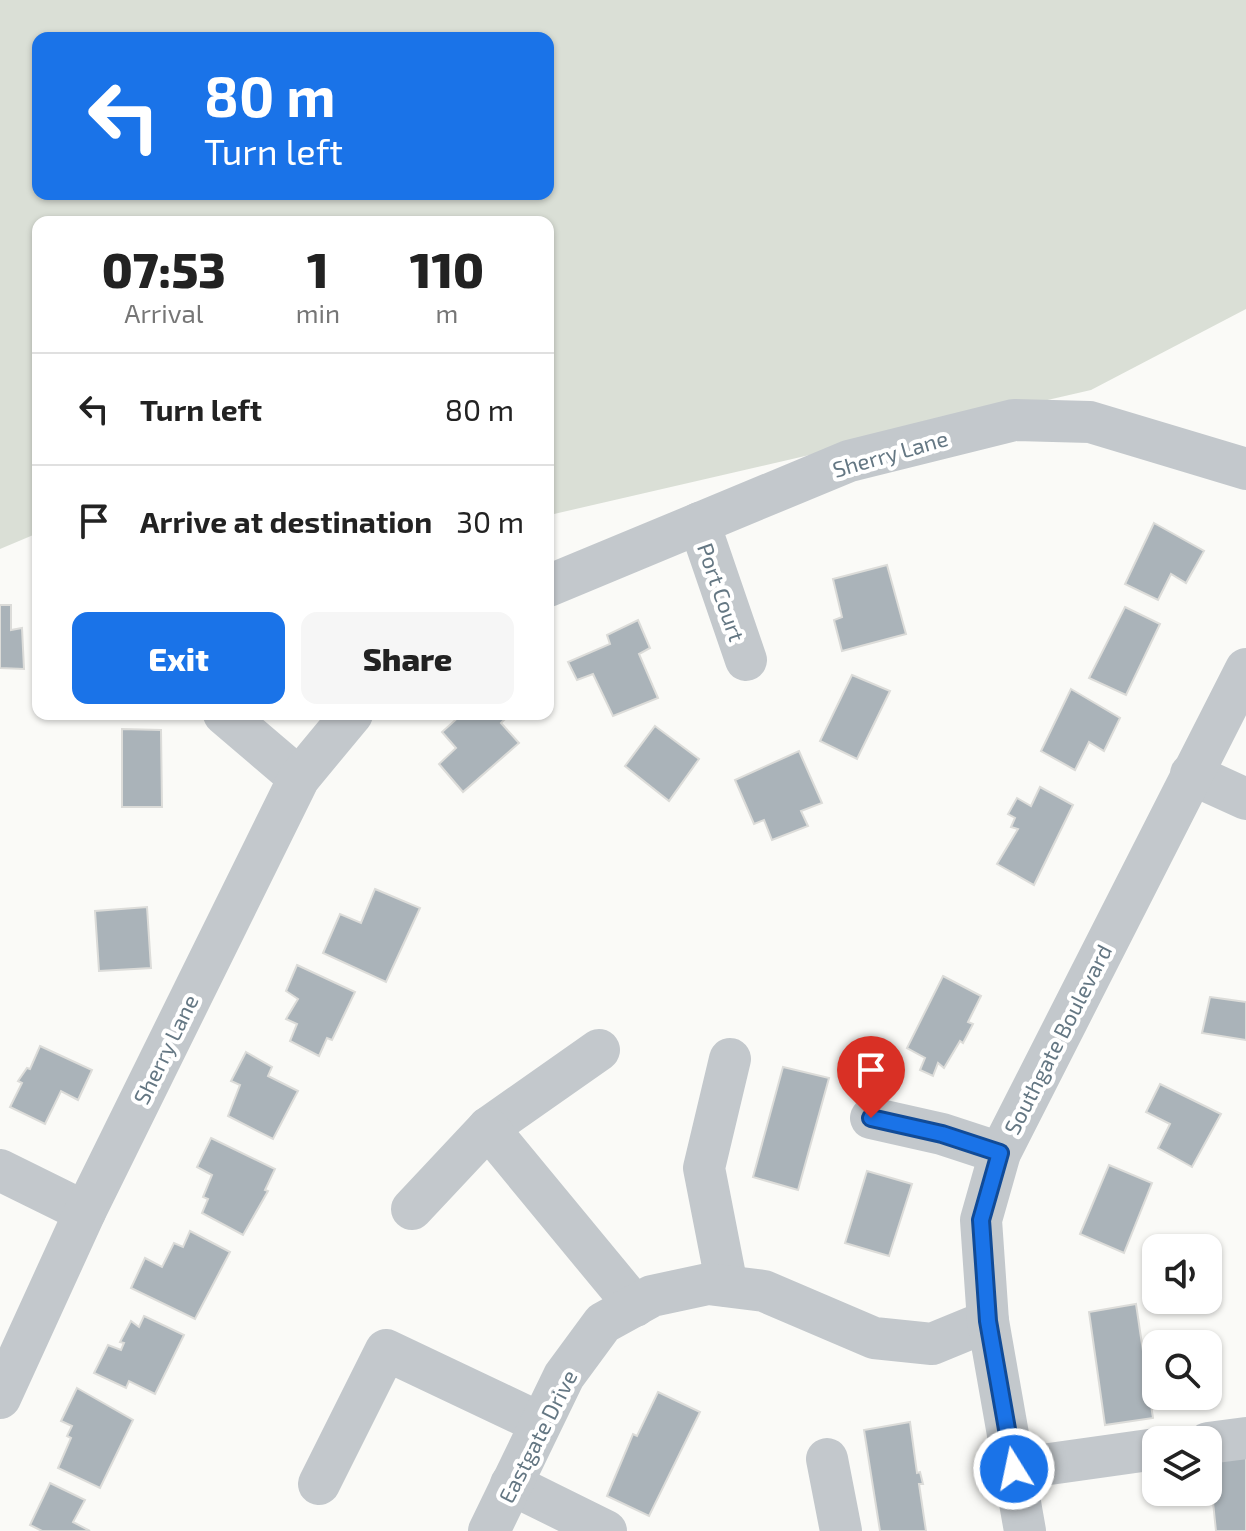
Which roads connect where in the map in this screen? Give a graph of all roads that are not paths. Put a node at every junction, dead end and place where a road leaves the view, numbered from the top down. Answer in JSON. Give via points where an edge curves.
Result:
{"nodes":[{"id":1,"x":1246,"y":469,"type":"edge"},
{"id":2,"x":699,"y":523,"type":"junction"},
{"id":3,"x":554,"y":583,"type":"edge"},
{"id":4,"x":746,"y":660,"type":"dead end"},
{"id":5,"x":1246,"y":669,"type":"edge"},
{"id":6,"x":231,"y":720,"type":"edge"},
{"id":7,"x":347,"y":720,"type":"edge"},
{"id":8,"x":1191,"y":774,"type":"junction"},
{"id":9,"x":299,"y":778,"type":"junction"},
{"id":10,"x":1246,"y":799,"type":"edge"},
{"id":11,"x":599,"y":1050,"type":"dead end"},
{"id":12,"x":730,"y":1059,"type":"dead end"},
{"id":13,"x":871,"y":1118,"type":"dead end"},
{"id":14,"x":488,"y":1128,"type":"junction"},
{"id":15,"x":1000,"y":1153,"type":"junction"},
{"id":16,"x":0,"y":1170,"type":"edge"},
{"id":17,"x":412,"y":1209,"type":"dead end"},
{"id":18,"x":85,"y":1212,"type":"junction"},
{"id":19,"x":727,"y":1286,"type":"junction"},
{"id":20,"x":635,"y":1306,"type":"junction"},
{"id":21,"x":988,"y":1321,"type":"junction"},
{"id":22,"x":0,"y":1398,"type":"edge"},
{"id":23,"x":540,"y":1423,"type":"junction"},
{"id":24,"x":1246,"y":1438,"type":"edge"},
{"id":25,"x":1222,"y":1441,"type":"edge"},
{"id":26,"x":1142,"y":1451,"type":"edge"},
{"id":27,"x":827,"y":1459,"type":"dead end"},
{"id":28,"x":1014,"y":1469,"type":"junction"},
{"id":29,"x":319,"y":1484,"type":"dead end"},
{"id":30,"x":511,"y":1484,"type":"junction"},
{"id":31,"x":489,"y":1531,"type":"edge"},
{"id":32,"x":606,"y":1531,"type":"edge"},
{"id":33,"x":841,"y":1531,"type":"edge"},
{"id":34,"x":1025,"y":1531,"type":"edge"}],
"edges":[{"from":1,"to":2,"type":"street","name":"Sherry Lane","via":[[1090,422],[1014,420],[849,461]]},
{"from":2,"to":3,"type":"street","name":"Sherry Lane"},
{"from":2,"to":4,"type":"street","name":"Port Court"},
{"from":5,"to":8,"type":"street","name":"Southgate Boulevard"},
{"from":6,"to":9,"type":"street"},
{"from":7,"to":9,"type":"street","name":"Sherry Lane"},
{"from":8,"to":10,"type":"street"},
{"from":8,"to":15,"type":"street","name":"Southgate Boulevard"},
{"from":9,"to":18,"type":"street","name":"Sherry Lane"},
{"from":11,"to":14,"type":"street"},
{"from":12,"to":19,"type":"street","via":[[704,1168]]},
{"from":13,"to":15,"type":"street"},
{"from":14,"to":17,"type":"street"},
{"from":14,"to":20,"type":"street"},
{"from":15,"to":21,"type":"street","name":"Southgate Boulevard","via":[[981,1220]]},
{"from":16,"to":18,"type":"street"},
{"from":18,"to":22,"type":"street","name":"Sherry Lane"},
{"from":19,"to":20,"type":"street","name":"Eastgate Drive","via":[[708,1284],[652,1296]]},
{"from":19,"to":21,"type":"street","name":"Eastgate Drive","via":[[764,1291],[874,1338],[932,1344]]},
{"from":20,"to":23,"type":"street","name":"Eastgate Drive","via":[[603,1323],[564,1376]]},
{"from":21,"to":28,"type":"street","name":"Southgate Boulevard"},
{"from":23,"to":29,"type":"street","via":[[386,1350]]},
{"from":23,"to":30,"type":"street","name":"Eastgate Drive"},
{"from":24,"to":25,"type":"street"},
{"from":26,"to":28,"type":"street"},
{"from":27,"to":33,"type":"street"},
{"from":28,"to":34,"type":"street","name":"Southgate Boulevard"},
{"from":30,"to":31,"type":"street","name":"Eastgate Drive"},
{"from":30,"to":32,"type":"street"}]}
